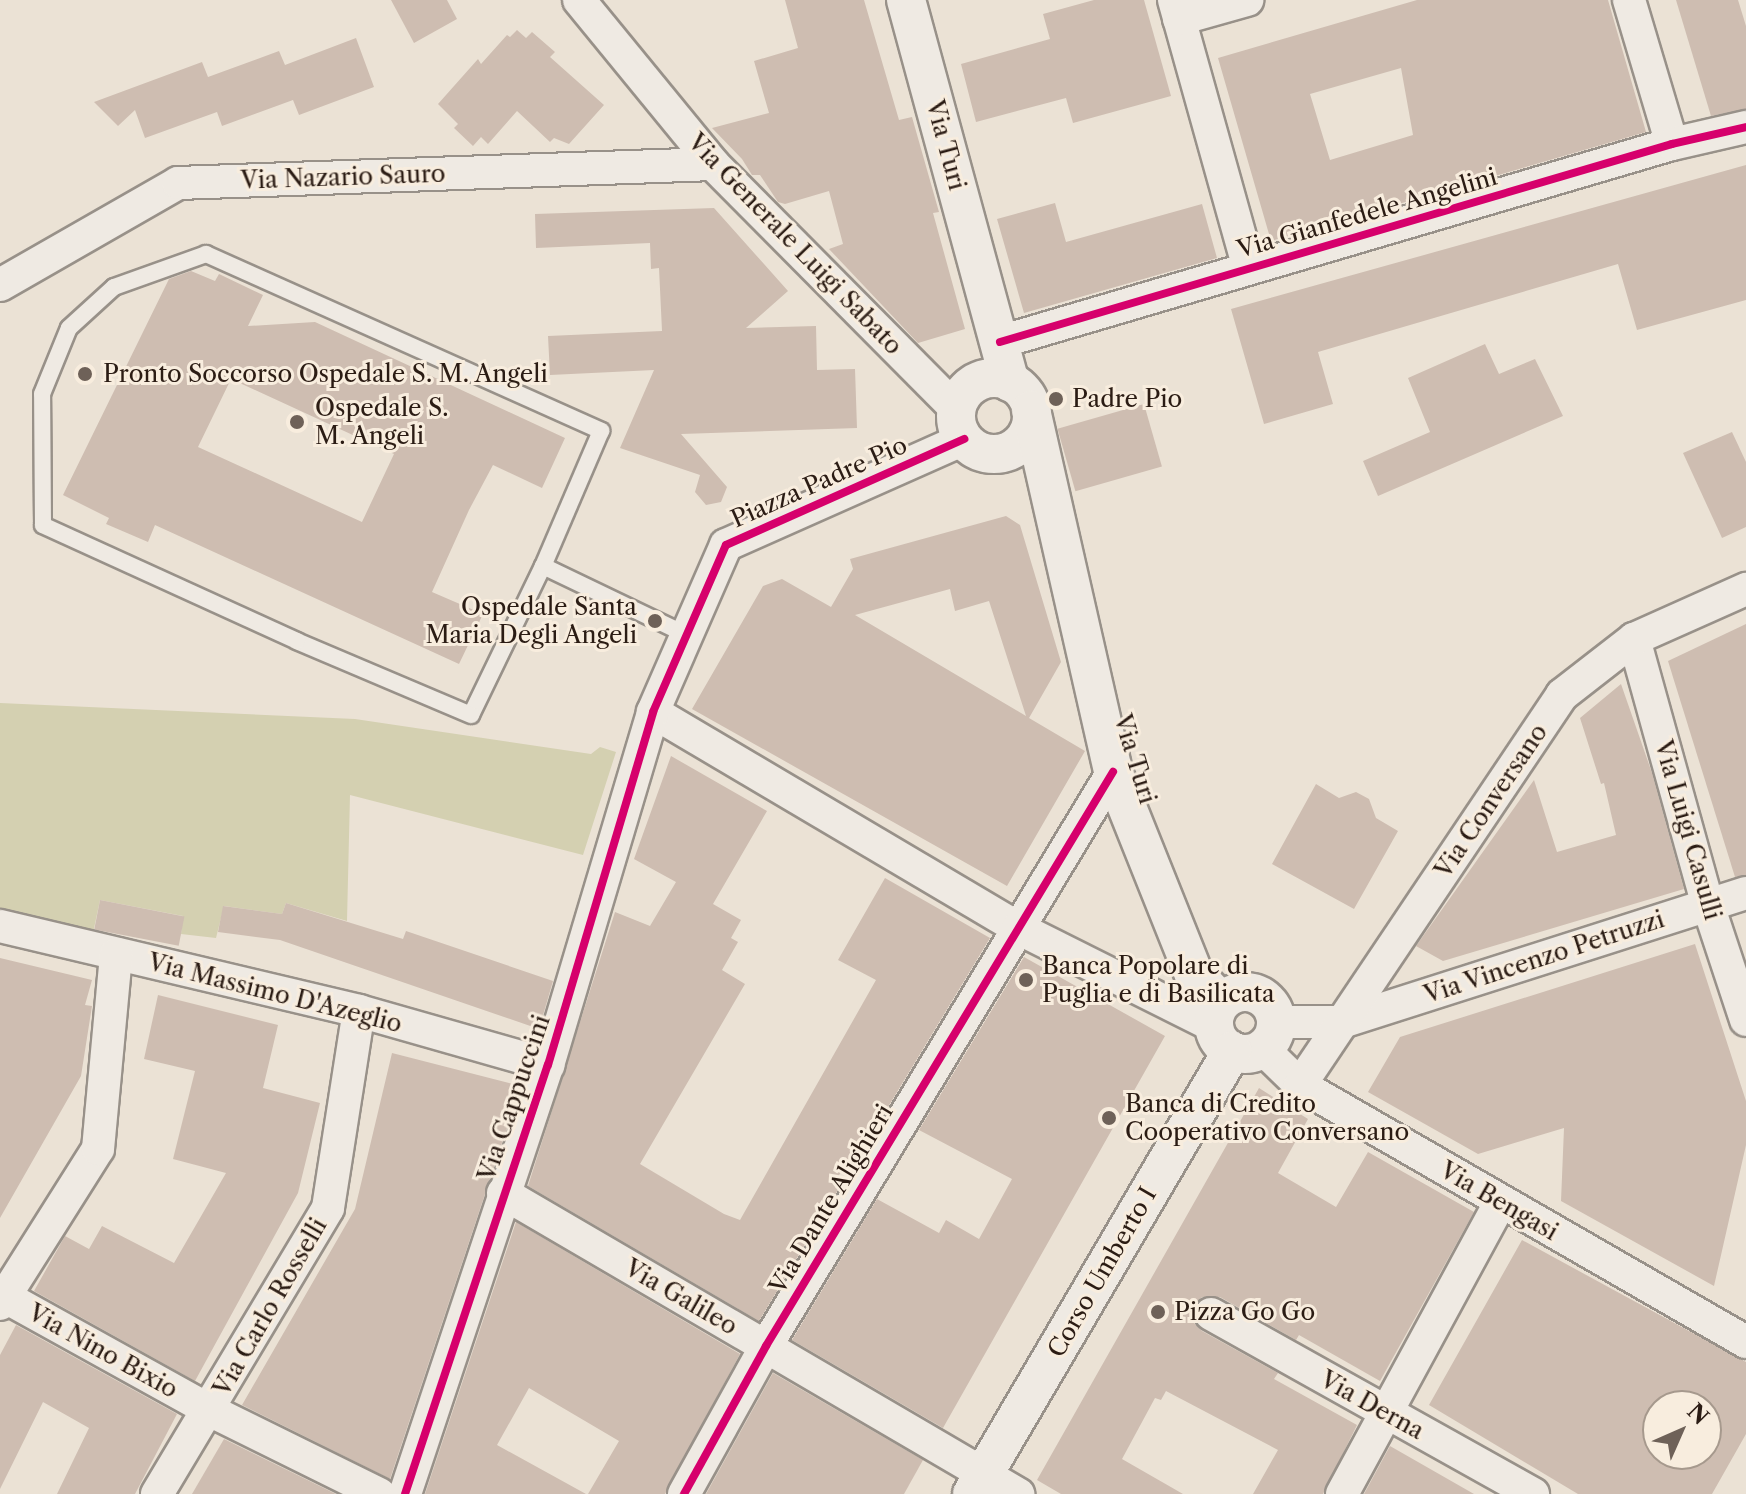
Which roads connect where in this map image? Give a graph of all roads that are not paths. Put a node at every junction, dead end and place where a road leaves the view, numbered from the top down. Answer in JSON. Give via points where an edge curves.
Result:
{"nodes":[{"id":1,"x":579,"y":0,"type":"edge"},
{"id":2,"x":906,"y":0,"type":"edge"},
{"id":3,"x":1247,"y":0,"type":"edge"},
{"id":4,"x":1629,"y":0,"type":"edge"},
{"id":5,"x":1176,"y":10,"type":"edge"},
{"id":6,"x":1746,"y":127,"type":"edge"},
{"id":7,"x":1672,"y":144,"type":"junction"},
{"id":8,"x":713,"y":164,"type":"junction"},
{"id":9,"x":1249,"y":268,"type":"junction"},
{"id":10,"x":0,"y":285,"type":"edge"},
{"id":11,"x":1000,"y":342,"type":"junction"},
{"id":12,"x":1021,"y":396,"type":"junction"},
{"id":13,"x":960,"y":424,"type":"junction"},
{"id":14,"x":1006,"y":452,"type":"junction"},
{"id":15,"x":1054,"y":511,"type":"junction"},
{"id":16,"x":543,"y":566,"type":"junction"},
{"id":17,"x":1746,"y":589,"type":"edge"},
{"id":18,"x":687,"y":635,"type":"junction"},
{"id":19,"x":1634,"y":639,"type":"junction"},
{"id":20,"x":653,"y":712,"type":"junction"},
{"id":21,"x":1113,"y":772,"type":"junction"},
{"id":22,"x":1746,"y":893,"type":"edge"},
{"id":23,"x":1708,"y":905,"type":"junction"},
{"id":24,"x":0,"y":926,"type":"edge"},
{"id":25,"x":1018,"y":928,"type":"junction"},
{"id":26,"x":116,"y":954,"type":"junction"},
{"id":27,"x":359,"y":1011,"type":"junction"},
{"id":28,"x":1746,"y":1020,"type":"edge"},
{"id":29,"x":1342,"y":1022,"type":"junction"},
{"id":30,"x":1241,"y":1030,"type":"junction"},
{"id":31,"x":548,"y":1065,"type":"junction"},
{"id":32,"x":1300,"y":1085,"type":"junction"},
{"id":33,"x":503,"y":1193,"type":"junction"},
{"id":34,"x":1500,"y":1203,"type":"junction"},
{"id":35,"x":1,"y":1298,"type":"edge"},
{"id":36,"x":1211,"y":1314,"type":"dead end"},
{"id":37,"x":1746,"y":1342,"type":"edge"},
{"id":38,"x":766,"y":1346,"type":"junction"},
{"id":39,"x":209,"y":1410,"type":"junction"},
{"id":40,"x":1386,"y":1413,"type":"junction"},
{"id":41,"x":978,"y":1484,"type":"edge"},
{"id":42,"x":157,"y":1494,"type":"edge"},
{"id":43,"x":379,"y":1494,"type":"edge"},
{"id":44,"x":405,"y":1494,"type":"edge"},
{"id":45,"x":684,"y":1494,"type":"edge"},
{"id":46,"x":1018,"y":1494,"type":"edge"},
{"id":47,"x":1342,"y":1494,"type":"edge"},
{"id":48,"x":1533,"y":1494,"type":"edge"}],
"edges":[{"from":1,"to":8,"type":"street","name":"Via Generale Luigi Sabato"},
{"from":2,"to":11,"type":"street","name":"Via Turi"},
{"from":3,"to":5,"type":"street"},
{"from":4,"to":7,"type":"street"},
{"from":5,"to":9,"type":"street"},
{"from":6,"to":7,"type":"street","name":"Via Gianfedele Angelini"},
{"from":7,"to":9,"type":"street","name":"Via Gianfedele Angelini"},
{"from":8,"to":10,"type":"street","name":"Via Nazario Sauro","via":[[178,183]]},
{"from":8,"to":13,"type":"street","name":"Via Generale Luigi Sabato"},
{"from":9,"to":11,"type":"street","name":"Via Gianfedele Angelini"},
{"from":11,"to":12,"type":"street","name":"Via Turi"},
{"from":12,"to":13,"type":"street","via":[[999,379],[976,382],[960,398]]},
{"from":12,"to":14,"type":"street","via":[[1029,431]]},
{"from":12,"to":15,"type":"street","name":"Via Turi"},
{"from":13,"to":14,"type":"street","via":[[983,452]]},
{"from":13,"to":18,"type":"street","name":"Piazza Padre Pio","via":[[726,545]]},
{"from":14,"to":15,"type":"street","name":"Via Turi"},
{"from":15,"to":21,"type":"street","name":"Via Turi"},
{"from":16,"to":16,"type":"lane","via":[[601,431],[206,254],[114,287],[69,328],[42,394],[43,525],[471,715]]},
{"from":16,"to":18,"type":"lane"},
{"from":17,"to":19,"type":"street","name":"Via Conversano"},
{"from":18,"to":20,"type":"street","name":"Piazza Padre Pio"},
{"from":19,"to":23,"type":"street","name":"Via Luigi Casulli"},
{"from":19,"to":29,"type":"street","name":"Via Conversano","via":[[1562,695]]},
{"from":20,"to":25,"type":"street"},
{"from":20,"to":31,"type":"street","name":"Via Cappuccini"},
{"from":21,"to":25,"type":"street","name":"Via Dante Alighieri"},
{"from":21,"to":30,"type":"street","name":"Via Turi","via":[[1193,972]]},
{"from":22,"to":23,"type":"street","name":"Via Vincenzo Petruzzi"},
{"from":23,"to":28,"type":"street","name":"Via Luigi Casulli"},
{"from":23,"to":29,"type":"street","name":"Via Vincenzo Petruzzi"},
{"from":24,"to":26,"type":"street","name":"Via Massimo D'Azeglio"},
{"from":25,"to":30,"type":"street"},
{"from":25,"to":38,"type":"street","name":"Via Dante Alighieri"},
{"from":26,"to":27,"type":"street","name":"Via Massimo D'Azeglio"},
{"from":26,"to":35,"type":"street","via":[[98,1149]]},
{"from":27,"to":31,"type":"street","name":"Via Massimo D'Azeglio"},
{"from":27,"to":39,"type":"street","name":"Via Carlo Rosselli","via":[[328,1208]]},
{"from":29,"to":30,"type":"street","name":"Via Vincenzo Petruzzi"},
{"from":29,"to":32,"type":"street","name":"Via Conversano"},
{"from":30,"to":32,"type":"street","name":"Via Bengasi"},
{"from":30,"to":41,"type":"street","name":"Corso Umberto I"},
{"from":31,"to":33,"type":"street","name":"Via Cappuccini"},
{"from":32,"to":34,"type":"street","name":"Via Bengasi"},
{"from":33,"to":38,"type":"street","name":"Via Galileo"},
{"from":33,"to":44,"type":"street","name":"Via Cappuccini"},
{"from":34,"to":37,"type":"street","name":"Via Bengasi"},
{"from":34,"to":40,"type":"street"},
{"from":35,"to":39,"type":"street","name":"Via Nino Bixio"},
{"from":36,"to":40,"type":"street","name":"Via Derna"},
{"from":38,"to":41,"type":"street","name":"Via Galileo"},
{"from":38,"to":45,"type":"street","name":"Via Dante Alighieri"},
{"from":39,"to":42,"type":"street","name":"Via Carlo Rosselli"},
{"from":39,"to":43,"type":"street","name":"Via Nino Bixio"},
{"from":40,"to":47,"type":"street"},
{"from":40,"to":48,"type":"street","name":"Via Derna"},
{"from":41,"to":46,"type":"street","name":"Via Galileo"}]}
